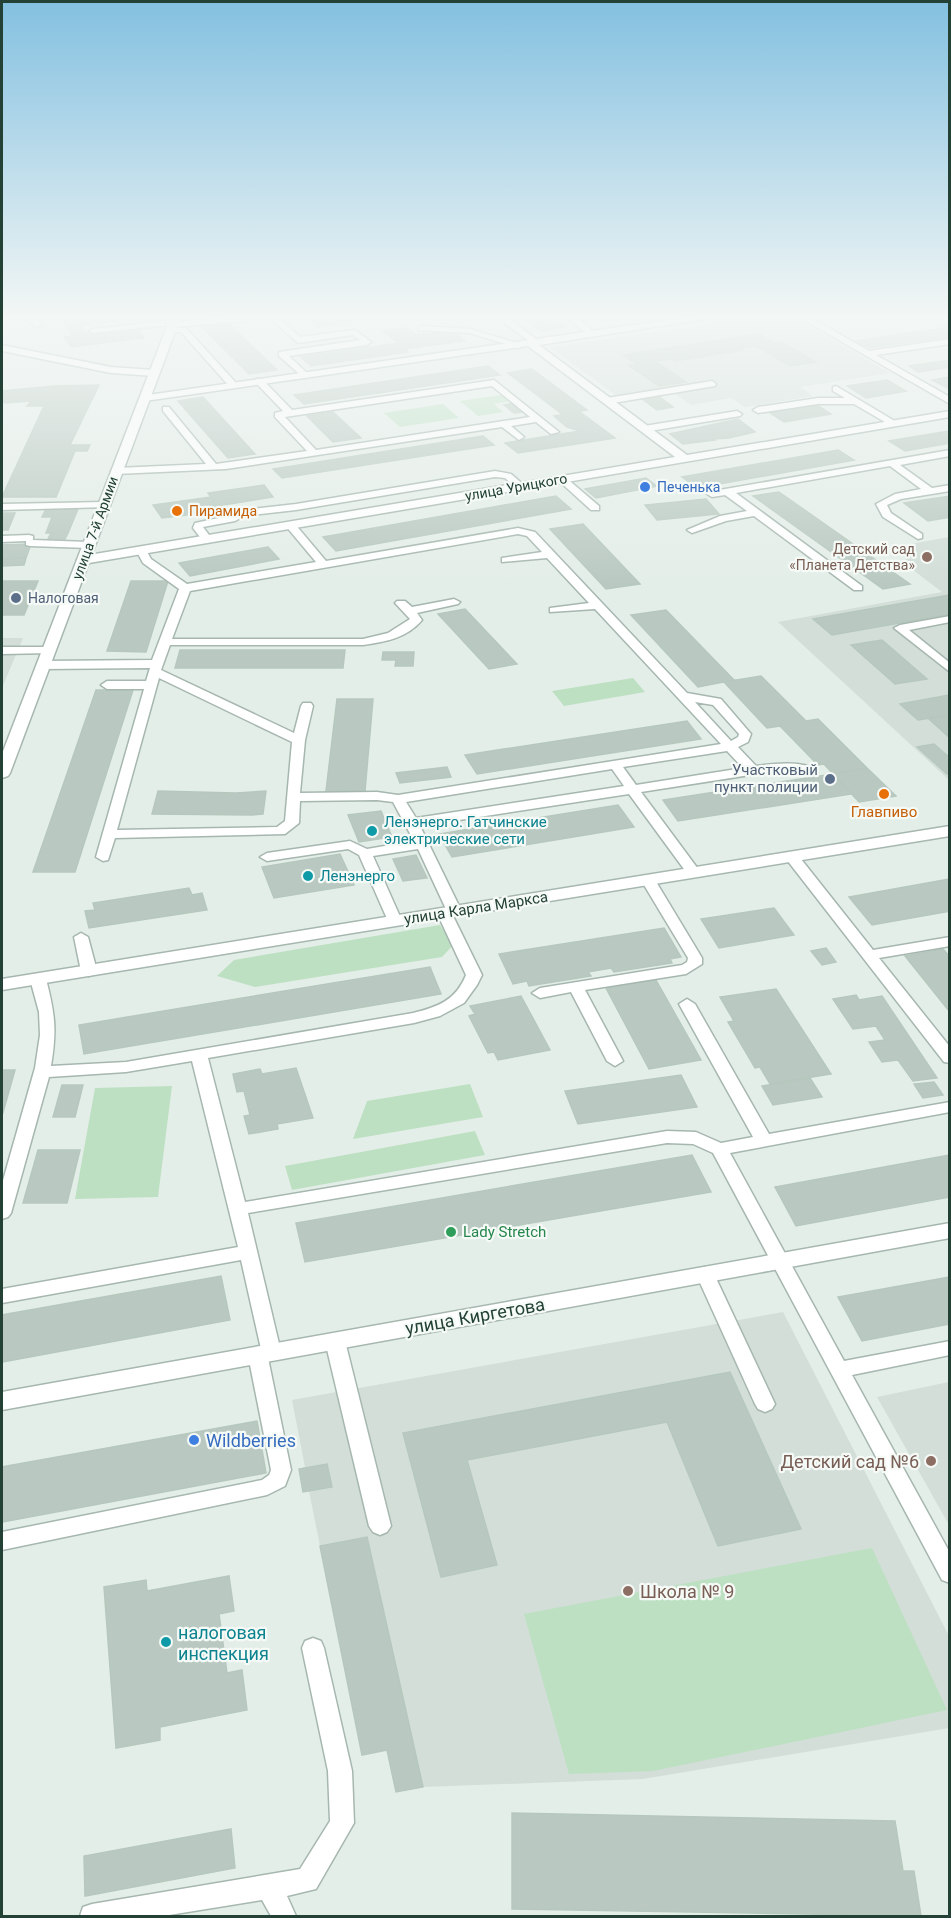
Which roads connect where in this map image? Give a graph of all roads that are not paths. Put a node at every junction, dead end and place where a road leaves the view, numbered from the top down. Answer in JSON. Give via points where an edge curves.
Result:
{"nodes":[{"id":1,"x":143,"y":406,"type":"edge"},
{"id":2,"x":283,"y":406,"type":"edge"},
{"id":3,"x":341,"y":406,"type":"edge"},
{"id":4,"x":521,"y":406,"type":"edge"},
{"id":5,"x":613,"y":406,"type":"edge"},
{"id":6,"x":788,"y":406,"type":"edge"},
{"id":7,"x":864,"y":406,"type":"edge"},
{"id":8,"x":166,"y":409,"type":"dead end"},
{"id":9,"x":758,"y":410,"type":"dead end"},
{"id":10,"x":290,"y":413,"type":"junction"},
{"id":11,"x":736,"y":414,"type":"dead end"},
{"id":12,"x":950,"y":414,"type":"edge"},
{"id":13,"x":537,"y":419,"type":"junction"},
{"id":14,"x":893,"y":423,"type":"junction"},
{"id":15,"x":504,"y":424,"type":"junction"},
{"id":16,"x":644,"y":429,"type":"junction"},
{"id":17,"x":554,"y":432,"type":"dead end"},
{"id":18,"x":519,"y":437,"type":"dead end"},
{"id":19,"x":314,"y":453,"type":"junction"},
{"id":20,"x":950,"y":453,"type":"edge"},
{"id":21,"x":684,"y":458,"type":"junction"},
{"id":22,"x":890,"y":462,"type":"junction"},
{"id":23,"x":214,"y":467,"type":"junction"},
{"id":24,"x":116,"y":471,"type":"junction"},
{"id":25,"x":562,"y":479,"type":"junction"},
{"id":26,"x":520,"y":486,"type":"junction"},
{"id":27,"x":950,"y":488,"type":"edge"},
{"id":28,"x":930,"y":491,"type":"junction"},
{"id":29,"x":728,"y":492,"type":"junction"},
{"id":30,"x":712,"y":494,"type":"dead end"},
{"id":31,"x":104,"y":505,"type":"junction"},
{"id":32,"x":2,"y":507,"type":"edge"},
{"id":33,"x":296,"y":507,"type":"junction"},
{"id":34,"x":595,"y":508,"type":"dead end"},
{"id":35,"x":757,"y":513,"type":"junction"},
{"id":36,"x":309,"y":522,"type":"junction"},
{"id":37,"x":290,"y":525,"type":"junction"},
{"id":38,"x":692,"y":530,"type":"dead end"},
{"id":39,"x":918,"y":536,"type":"dead end"},
{"id":40,"x":2,"y":539,"type":"edge"},
{"id":41,"x":207,"y":539,"type":"junction"},
{"id":42,"x":89,"y":545,"type":"junction"},
{"id":43,"x":141,"y":550,"type":"junction"},
{"id":44,"x":550,"y":554,"type":"junction"},
{"id":45,"x":83,"y":560,"type":"junction"},
{"id":46,"x":506,"y":560,"type":"dead end"},
{"id":47,"x":324,"y":565,"type":"junction"},
{"id":48,"x":185,"y":588,"type":"junction"},
{"id":49,"x":858,"y":588,"type":"dead end"},
{"id":50,"x":454,"y":602,"type":"dead end"},
{"id":51,"x":597,"y":605,"type":"junction"},
{"id":52,"x":554,"y":610,"type":"dead end"},
{"id":53,"x":950,"y":619,"type":"edge"},
{"id":54,"x":165,"y":642,"type":"junction"},
{"id":55,"x":2,"y":651,"type":"edge"},
{"id":56,"x":48,"y":651,"type":"junction"},
{"id":57,"x":43,"y":665,"type":"junction"},
{"id":58,"x":156,"y":668,"type":"junction"},
{"id":59,"x":950,"y":669,"type":"edge"},
{"id":60,"x":107,"y":685,"type":"dead end"},
{"id":61,"x":151,"y":685,"type":"junction"},
{"id":62,"x":681,"y":696,"type":"junction"},
{"id":63,"x":308,"y":706,"type":"dead end"},
{"id":64,"x":299,"y":740,"type":"junction"},
{"id":65,"x":729,"y":747,"type":"junction"},
{"id":66,"x":615,"y":765,"type":"junction"},
{"id":67,"x":752,"y":770,"type":"junction"},
{"id":68,"x":809,"y":770,"type":"dead end"},
{"id":69,"x":2,"y":773,"type":"edge"},
{"id":70,"x":633,"y":789,"type":"junction"},
{"id":71,"x":293,"y":797,"type":"junction"},
{"id":72,"x":398,"y":799,"type":"junction"},
{"id":73,"x":412,"y":823,"type":"junction"},
{"id":74,"x":950,"y":831,"type":"edge"},
{"id":75,"x":109,"y":834,"type":"junction"},
{"id":76,"x":422,"y":844,"type":"junction"},
{"id":77,"x":365,"y":853,"type":"junction"},
{"id":78,"x":103,"y":857,"type":"dead end"},
{"id":79,"x":267,"y":857,"type":"dead end"},
{"id":80,"x":792,"y":857,"type":"junction"},
{"id":81,"x":694,"y":873,"type":"junction"},
{"id":82,"x":648,"y":880,"type":"junction"},
{"id":83,"x":450,"y":913,"type":"junction"},
{"id":84,"x":395,"y":921,"type":"junction"},
{"id":85,"x":81,"y":937,"type":"dead end"},
{"id":86,"x":950,"y":941,"type":"edge"},
{"id":87,"x":868,"y":956,"type":"junction"},
{"id":88,"x":89,"y":971,"type":"junction"},
{"id":89,"x":38,"y":979,"type":"junction"},
{"id":90,"x":2,"y":985,"type":"edge"},
{"id":91,"x":576,"y":987,"type":"junction"},
{"id":92,"x":540,"y":993,"type":"dead end"},
{"id":93,"x":687,"y":1004,"type":"dead end"},
{"id":94,"x":199,"y":1054,"type":"junction"},
{"id":95,"x":950,"y":1058,"type":"edge"},
{"id":96,"x":615,"y":1061,"type":"dead end"},
{"id":97,"x":42,"y":1072,"type":"junction"},
{"id":98,"x":950,"y":1107,"type":"edge"},
{"id":99,"x":764,"y":1141,"type":"junction"},
{"id":100,"x":719,"y":1149,"type":"junction"},
{"id":101,"x":238,"y":1209,"type":"junction"},
{"id":102,"x":2,"y":1213,"type":"edge"},
{"id":103,"x":950,"y":1230,"type":"edge"},
{"id":104,"x":248,"y":1252,"type":"junction"},
{"id":105,"x":779,"y":1261,"type":"junction"},
{"id":106,"x":705,"y":1274,"type":"junction"},
{"id":107,"x":2,"y":1296,"type":"edge"},
{"id":108,"x":335,"y":1341,"type":"junction"},
{"id":109,"x":950,"y":1348,"type":"edge"},
{"id":110,"x":265,"y":1354,"type":"junction"},
{"id":111,"x":838,"y":1370,"type":"junction"},
{"id":112,"x":2,"y":1401,"type":"edge"},
{"id":113,"x":765,"y":1404,"type":"dead end"},
{"id":114,"x":380,"y":1526,"type":"dead end"},
{"id":115,"x":2,"y":1541,"type":"edge"},
{"id":116,"x":950,"y":1574,"type":"edge"},
{"id":117,"x":313,"y":1648,"type":"dead end"},
{"id":118,"x":268,"y":1886,"type":"junction"},
{"id":119,"x":92,"y":1917,"type":"edge"},
{"id":120,"x":284,"y":1917,"type":"edge"}],
"edges":[{"from":1,"to":24,"type":"street","name":"улица 7-й Армии"},
{"from":2,"to":10,"type":"lane"},
{"from":3,"to":10,"type":"lane"},
{"from":4,"to":13,"type":"lane"},
{"from":5,"to":16,"type":"street"},
{"from":6,"to":9,"type":"lane"},
{"from":7,"to":14,"type":"lane"},
{"from":8,"to":23,"type":"lane"},
{"from":10,"to":19,"type":"lane","via":[[278,414]]},
{"from":11,"to":16,"type":"lane"},
{"from":12,"to":14,"type":"street","name":"улица Урицкого"},
{"from":13,"to":15,"type":"lane"},
{"from":13,"to":17,"type":"lane"},
{"from":14,"to":21,"type":"street","name":"улица Урицкого"},
{"from":15,"to":18,"type":"lane"},
{"from":15,"to":19,"type":"lane"},
{"from":16,"to":21,"type":"street"},
{"from":19,"to":23,"type":"lane"},
{"from":20,"to":22,"type":"lane"},
{"from":21,"to":25,"type":"street","name":"улица Урицкого"},
{"from":22,"to":28,"type":"lane"},
{"from":22,"to":29,"type":"lane"},
{"from":23,"to":24,"type":"lane"},
{"from":24,"to":31,"type":"street","name":"улица 7-й Армии"},
{"from":25,"to":26,"type":"street","name":"улица Урицкого"},
{"from":25,"to":34,"type":"lane"},
{"from":26,"to":33,"type":"lane","via":[[508,476],[495,474]]},
{"from":26,"to":36,"type":"street","name":"улица Урицкого"},
{"from":27,"to":28,"type":"lane"},
{"from":28,"to":39,"type":"lane","via":[[898,496],[881,504],[887,515]]},
{"from":29,"to":30,"type":"lane"},
{"from":29,"to":35,"type":"lane"},
{"from":31,"to":32,"type":"lane"},
{"from":31,"to":42,"type":"street","name":"улица 7-й Армии"},
{"from":33,"to":36,"type":"lane"},
{"from":33,"to":41,"type":"lane","via":[[242,513],[231,519],[204,523],[198,528]]},
{"from":35,"to":38,"type":"lane","via":[[724,518]]},
{"from":35,"to":49,"type":"lane"},
{"from":36,"to":37,"type":"street","name":"улица Урицкого"},
{"from":37,"to":41,"type":"street","name":"улица Урицкого"},
{"from":37,"to":47,"type":"lane"},
{"from":40,"to":42,"type":"lane"},
{"from":41,"to":43,"type":"street","name":"улица Урицкого"},
{"from":42,"to":45,"type":"street","name":"улица 7-й Армии"},
{"from":43,"to":45,"type":"street","name":"улица Урицкого"},
{"from":43,"to":48,"type":"lane","via":[[147,561]]},
{"from":44,"to":46,"type":"lane"},
{"from":44,"to":47,"type":"lane","via":[[531,534],[518,531]]},
{"from":44,"to":51,"type":"lane"},
{"from":45,"to":56,"type":"street","name":"улица 7-й Армии"},
{"from":47,"to":48,"type":"lane"},
{"from":48,"to":54,"type":"lane"},
{"from":50,"to":54,"type":"lane","via":[[406,607],[416,620],[409,627],[395,635],[363,642]]},
{"from":51,"to":52,"type":"lane"},
{"from":51,"to":62,"type":"lane"},
{"from":53,"to":59,"type":"lane","via":[[900,628]]},
{"from":54,"to":58,"type":"lane"},
{"from":55,"to":56,"type":"lane"},
{"from":56,"to":57,"type":"street","name":"улица 7-й Армии"},
{"from":57,"to":58,"type":"lane"},
{"from":57,"to":69,"type":"street","name":"улица 7-й Армии"},
{"from":58,"to":61,"type":"lane"},
{"from":58,"to":64,"type":"lane"},
{"from":60,"to":61,"type":"lane"},
{"from":61,"to":75,"type":"lane"},
{"from":62,"to":65,"type":"lane"},
{"from":62,"to":65,"type":"lane","via":[[717,702],[745,734],[740,743]]},
{"from":63,"to":64,"type":"lane"},
{"from":64,"to":71,"type":"lane"},
{"from":65,"to":66,"type":"lane"},
{"from":65,"to":67,"type":"lane"},
{"from":66,"to":70,"type":"lane"},
{"from":66,"to":72,"type":"lane"},
{"from":67,"to":68,"type":"lane"},
{"from":67,"to":70,"type":"lane"},
{"from":70,"to":73,"type":"lane"},
{"from":70,"to":81,"type":"lane"},
{"from":71,"to":72,"type":"lane"},
{"from":71,"to":75,"type":"lane","via":[[292,823],[280,831]]},
{"from":72,"to":73,"type":"lane"},
{"from":73,"to":76,"type":"lane"},
{"from":74,"to":80,"type":"street","name":"улица Карла Маркса"},
{"from":75,"to":78,"type":"lane"},
{"from":76,"to":77,"type":"lane"},
{"from":76,"to":83,"type":"lane"},
{"from":77,"to":79,"type":"lane","via":[[350,845]]},
{"from":77,"to":84,"type":"lane"},
{"from":80,"to":81,"type":"street","name":"улица Карла Маркса"},
{"from":80,"to":87,"type":"lane"},
{"from":81,"to":82,"type":"street","name":"улица Карла Маркса"},
{"from":82,"to":83,"type":"street","name":"улица Карла Маркса"},
{"from":82,"to":91,"type":"lane","via":[[695,957],[694,964],[686,969]]},
{"from":83,"to":84,"type":"street","name":"улица Карла Маркса"},
{"from":83,"to":94,"type":"lane","via":[[474,975],[469,991],[455,1003],[414,1018]]},
{"from":84,"to":88,"type":"street","name":"улица Карла Маркса"},
{"from":85,"to":88,"type":"lane"},
{"from":86,"to":87,"type":"lane"},
{"from":87,"to":95,"type":"lane"},
{"from":88,"to":89,"type":"street","name":"улица Карла Маркса"},
{"from":89,"to":90,"type":"street","name":"улица Карла Маркса"},
{"from":89,"to":97,"type":"lane","via":[[47,1012],[48,1035]]},
{"from":91,"to":92,"type":"lane"},
{"from":91,"to":96,"type":"lane"},
{"from":93,"to":99,"type":"lane"},
{"from":94,"to":97,"type":"lane","via":[[126,1067]]},
{"from":94,"to":101,"type":"lane"},
{"from":97,"to":102,"type":"lane"},
{"from":98,"to":99,"type":"lane"},
{"from":99,"to":100,"type":"lane"},
{"from":100,"to":101,"type":"lane","via":[[696,1138],[667,1137]]},
{"from":100,"to":105,"type":"lane"},
{"from":101,"to":104,"type":"lane"},
{"from":103,"to":105,"type":"street","name":"улица Киргетова"},
{"from":104,"to":107,"type":"lane"},
{"from":104,"to":110,"type":"lane"},
{"from":105,"to":106,"type":"street","name":"улица Киргетова"},
{"from":105,"to":111,"type":"lane"},
{"from":106,"to":108,"type":"street","name":"улица Киргетова"},
{"from":106,"to":113,"type":"lane"},
{"from":108,"to":110,"type":"street","name":"улица Киргетова"},
{"from":108,"to":114,"type":"lane"},
{"from":109,"to":111,"type":"lane"},
{"from":110,"to":112,"type":"street","name":"улица Киргетова"},
{"from":110,"to":115,"type":"lane","via":[[281,1470],[278,1480],[267,1487]]},
{"from":111,"to":116,"type":"lane"},
{"from":117,"to":118,"type":"lane","via":[[340,1771],[342,1823],[307,1880]]},
{"from":118,"to":119,"type":"lane"},
{"from":118,"to":120,"type":"lane"}]}
